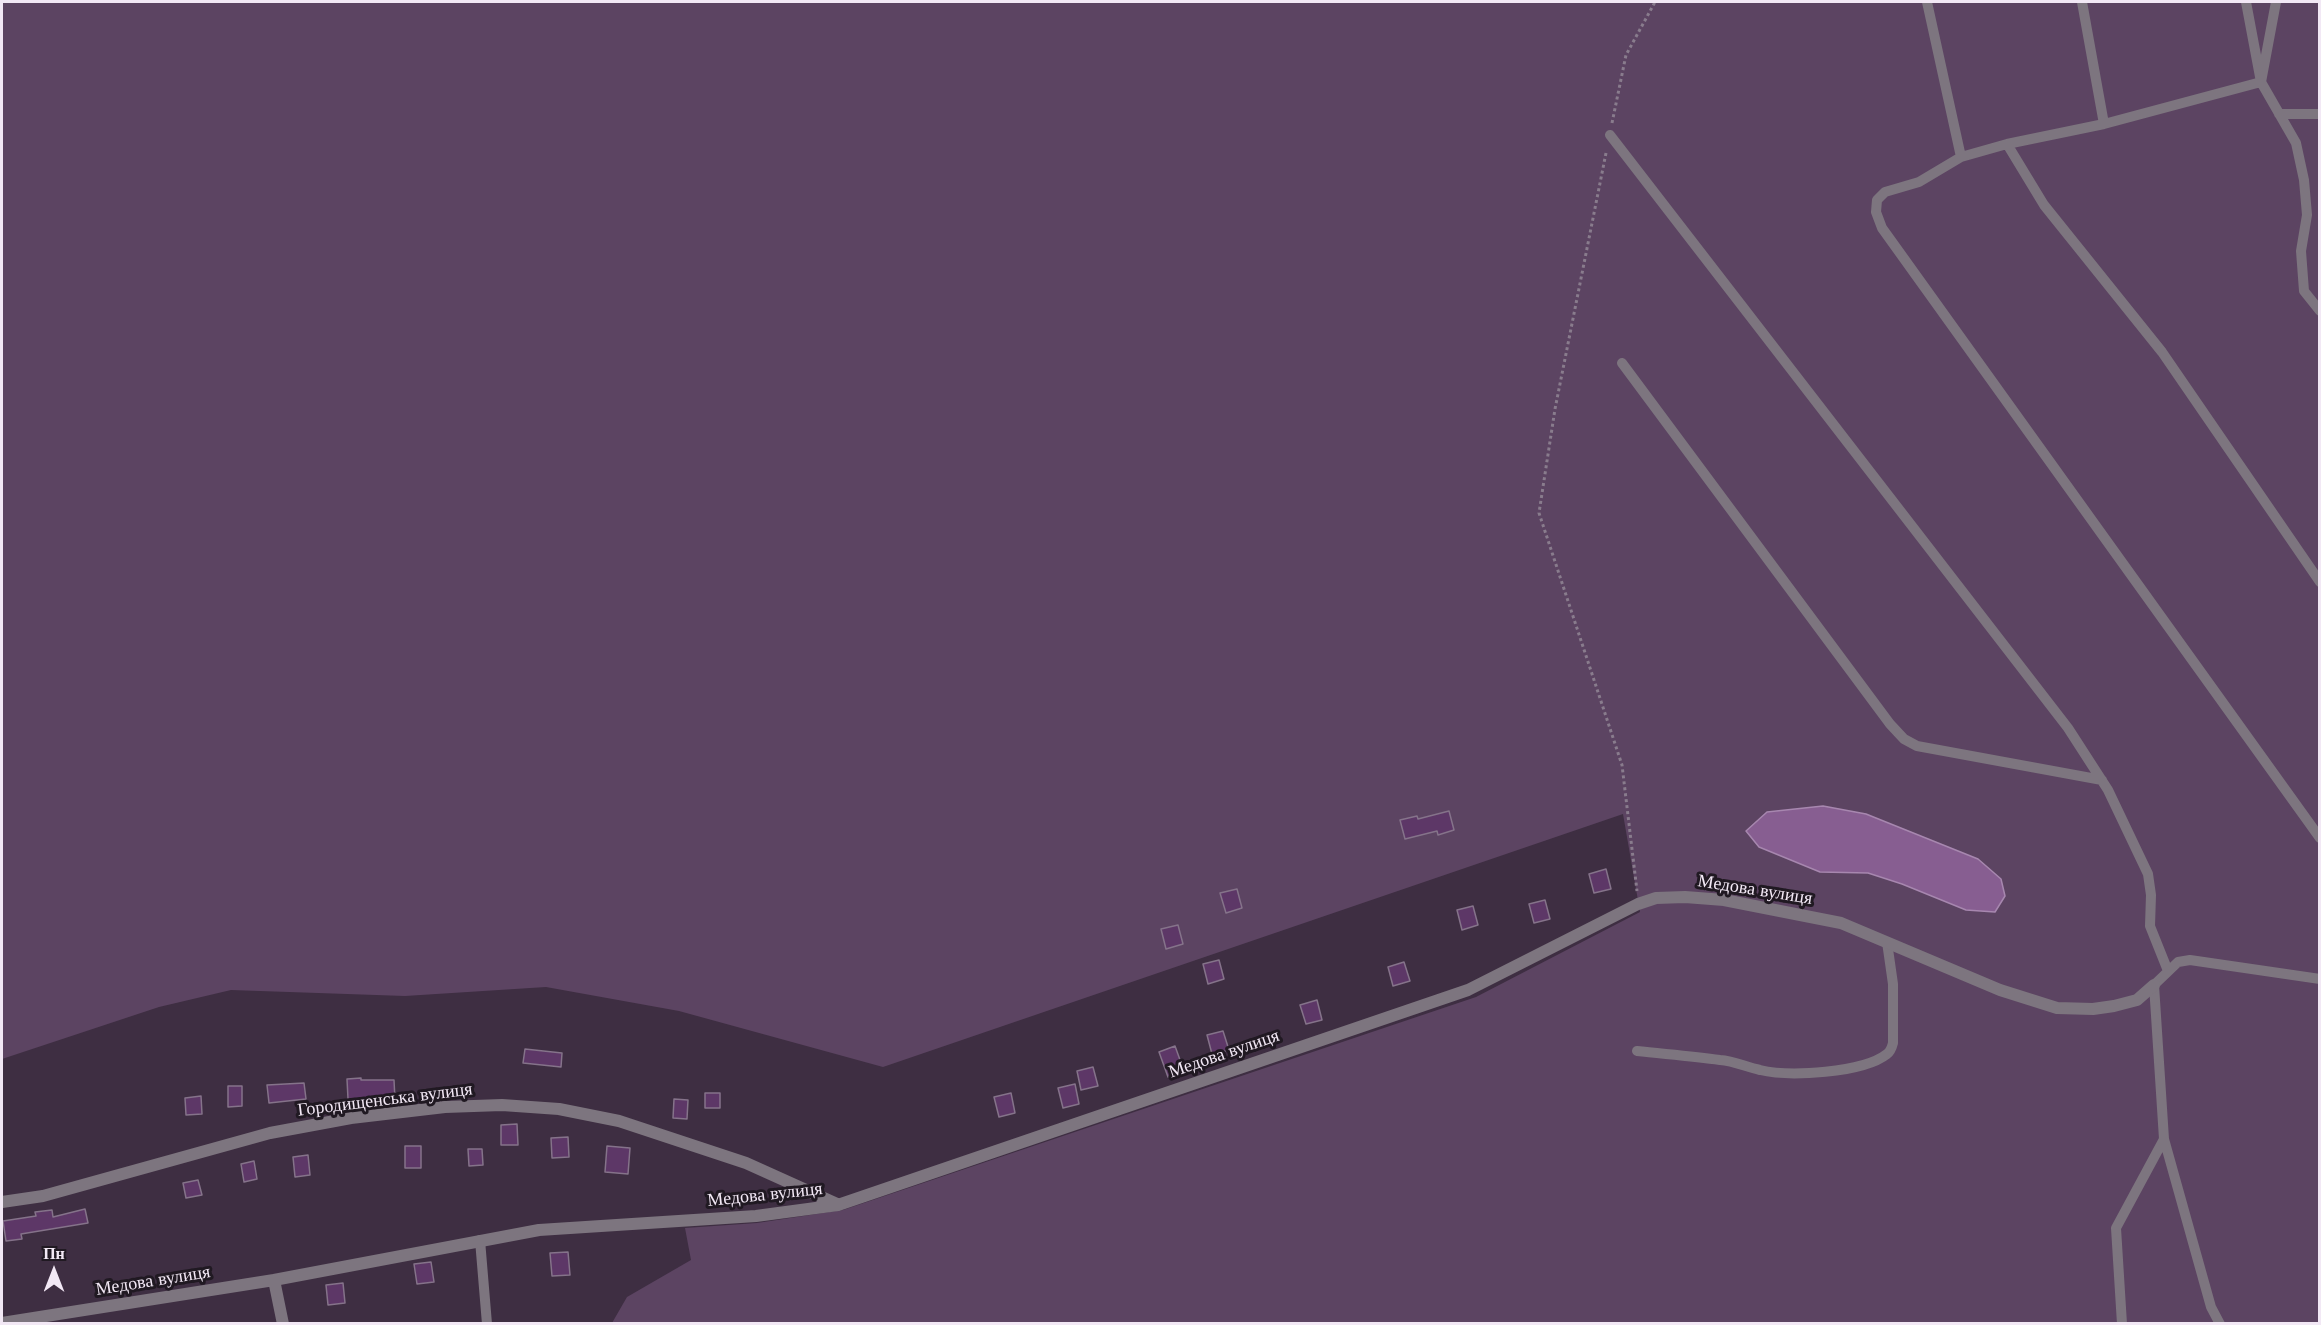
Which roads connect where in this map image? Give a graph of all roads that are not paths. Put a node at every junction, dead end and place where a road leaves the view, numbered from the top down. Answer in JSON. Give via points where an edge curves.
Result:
{"nodes":[{"id":1,"x":1927,"y":2,"type":"edge"},
{"id":2,"x":2082,"y":2,"type":"edge"},
{"id":3,"x":2246,"y":2,"type":"edge"},
{"id":4,"x":2276,"y":2,"type":"edge"},
{"id":5,"x":2261,"y":82,"type":"junction"},
{"id":6,"x":2279,"y":114,"type":"junction"},
{"id":7,"x":2319,"y":114,"type":"edge"},
{"id":8,"x":2104,"y":124,"type":"junction"},
{"id":9,"x":1610,"y":135,"type":"road end"},
{"id":10,"x":2007,"y":144,"type":"junction"},
{"id":11,"x":1961,"y":157,"type":"junction"},
{"id":12,"x":2319,"y":311,"type":"edge"},
{"id":13,"x":1622,"y":363,"type":"dead end"},
{"id":14,"x":2319,"y":582,"type":"edge"},
{"id":15,"x":2102,"y":780,"type":"junction"},
{"id":16,"x":2319,"y":838,"type":"edge"},
{"id":17,"x":1887,"y":942,"type":"junction"},
{"id":18,"x":2168,"y":971,"type":"junction"},
{"id":19,"x":2319,"y":979,"type":"edge"},
{"id":20,"x":2154,"y":985,"type":"junction"},
{"id":21,"x":1636,"y":1052,"type":"dead end"},
{"id":22,"x":2164,"y":1139,"type":"junction"},
{"id":23,"x":2,"y":1202,"type":"edge"},
{"id":24,"x":838,"y":1205,"type":"junction"},
{"id":25,"x":480,"y":1240,"type":"junction"},
{"id":26,"x":274,"y":1280,"type":"junction"},
{"id":27,"x":2,"y":1323,"type":"edge"},
{"id":28,"x":283,"y":1323,"type":"edge"},
{"id":29,"x":487,"y":1323,"type":"edge"},
{"id":30,"x":2122,"y":1323,"type":"edge"},
{"id":31,"x":2220,"y":1323,"type":"edge"}],
"edges":[{"from":1,"to":11,"type":"lane"},
{"from":2,"to":8,"type":"lane"},
{"from":3,"to":5,"type":"lane"},
{"from":4,"to":5,"type":"lane"},
{"from":5,"to":6,"type":"lane"},
{"from":5,"to":8,"type":"lane"},
{"from":6,"to":7,"type":"lane"},
{"from":6,"to":12,"type":"lane","via":[[2296,143],[2304,180],[2304,291]]},
{"from":8,"to":10,"type":"lane"},
{"from":9,"to":15,"type":"lane","via":[[2061,718]]},
{"from":10,"to":11,"type":"lane"},
{"from":10,"to":14,"type":"lane","via":[[2044,206],[2162,352]]},
{"from":11,"to":16,"type":"lane","via":[[1919,182],[1885,192],[1877,200],[1876,212],[1882,228]]},
{"from":13,"to":15,"type":"lane","via":[[1904,739],[1917,746]]},
{"from":15,"to":18,"type":"lane","via":[[2148,874],[2150,927]]},
{"from":17,"to":20,"type":"street","name":"Медова вулиця","via":[[2000,990],[2057,1008],[2114,1006],[2137,1000]]},
{"from":17,"to":21,"type":"lane","via":[[1893,984],[1893,1043],[1885,1056],[1862,1065],[1790,1074],[1722,1060]]},
{"from":17,"to":24,"type":"street","name":"Медова вулиця","via":[[1841,923],[1724,900],[1656,898],[1468,990]]},
{"from":18,"to":19,"type":"lane","via":[[2178,962],[2190,960]]},
{"from":18,"to":20,"type":"lane"},
{"from":20,"to":22,"type":"lane"},
{"from":22,"to":30,"type":"lane","via":[[2116,1228]]},
{"from":22,"to":31,"type":"lane","via":[[2211,1307]]},
{"from":23,"to":24,"type":"street","name":"Городищенська вулиця","via":[[43,1196],[270,1133],[351,1118],[502,1105],[559,1109],[620,1121],[746,1163]]},
{"from":24,"to":25,"type":"street","name":"Медова вулиця","via":[[746,1217],[539,1230]]},
{"from":25,"to":26,"type":"street","name":"Медова вулиця"},
{"from":25,"to":29,"type":"lane"},
{"from":26,"to":27,"type":"street","name":"Медова вулиця"},
{"from":26,"to":28,"type":"street"}]}
